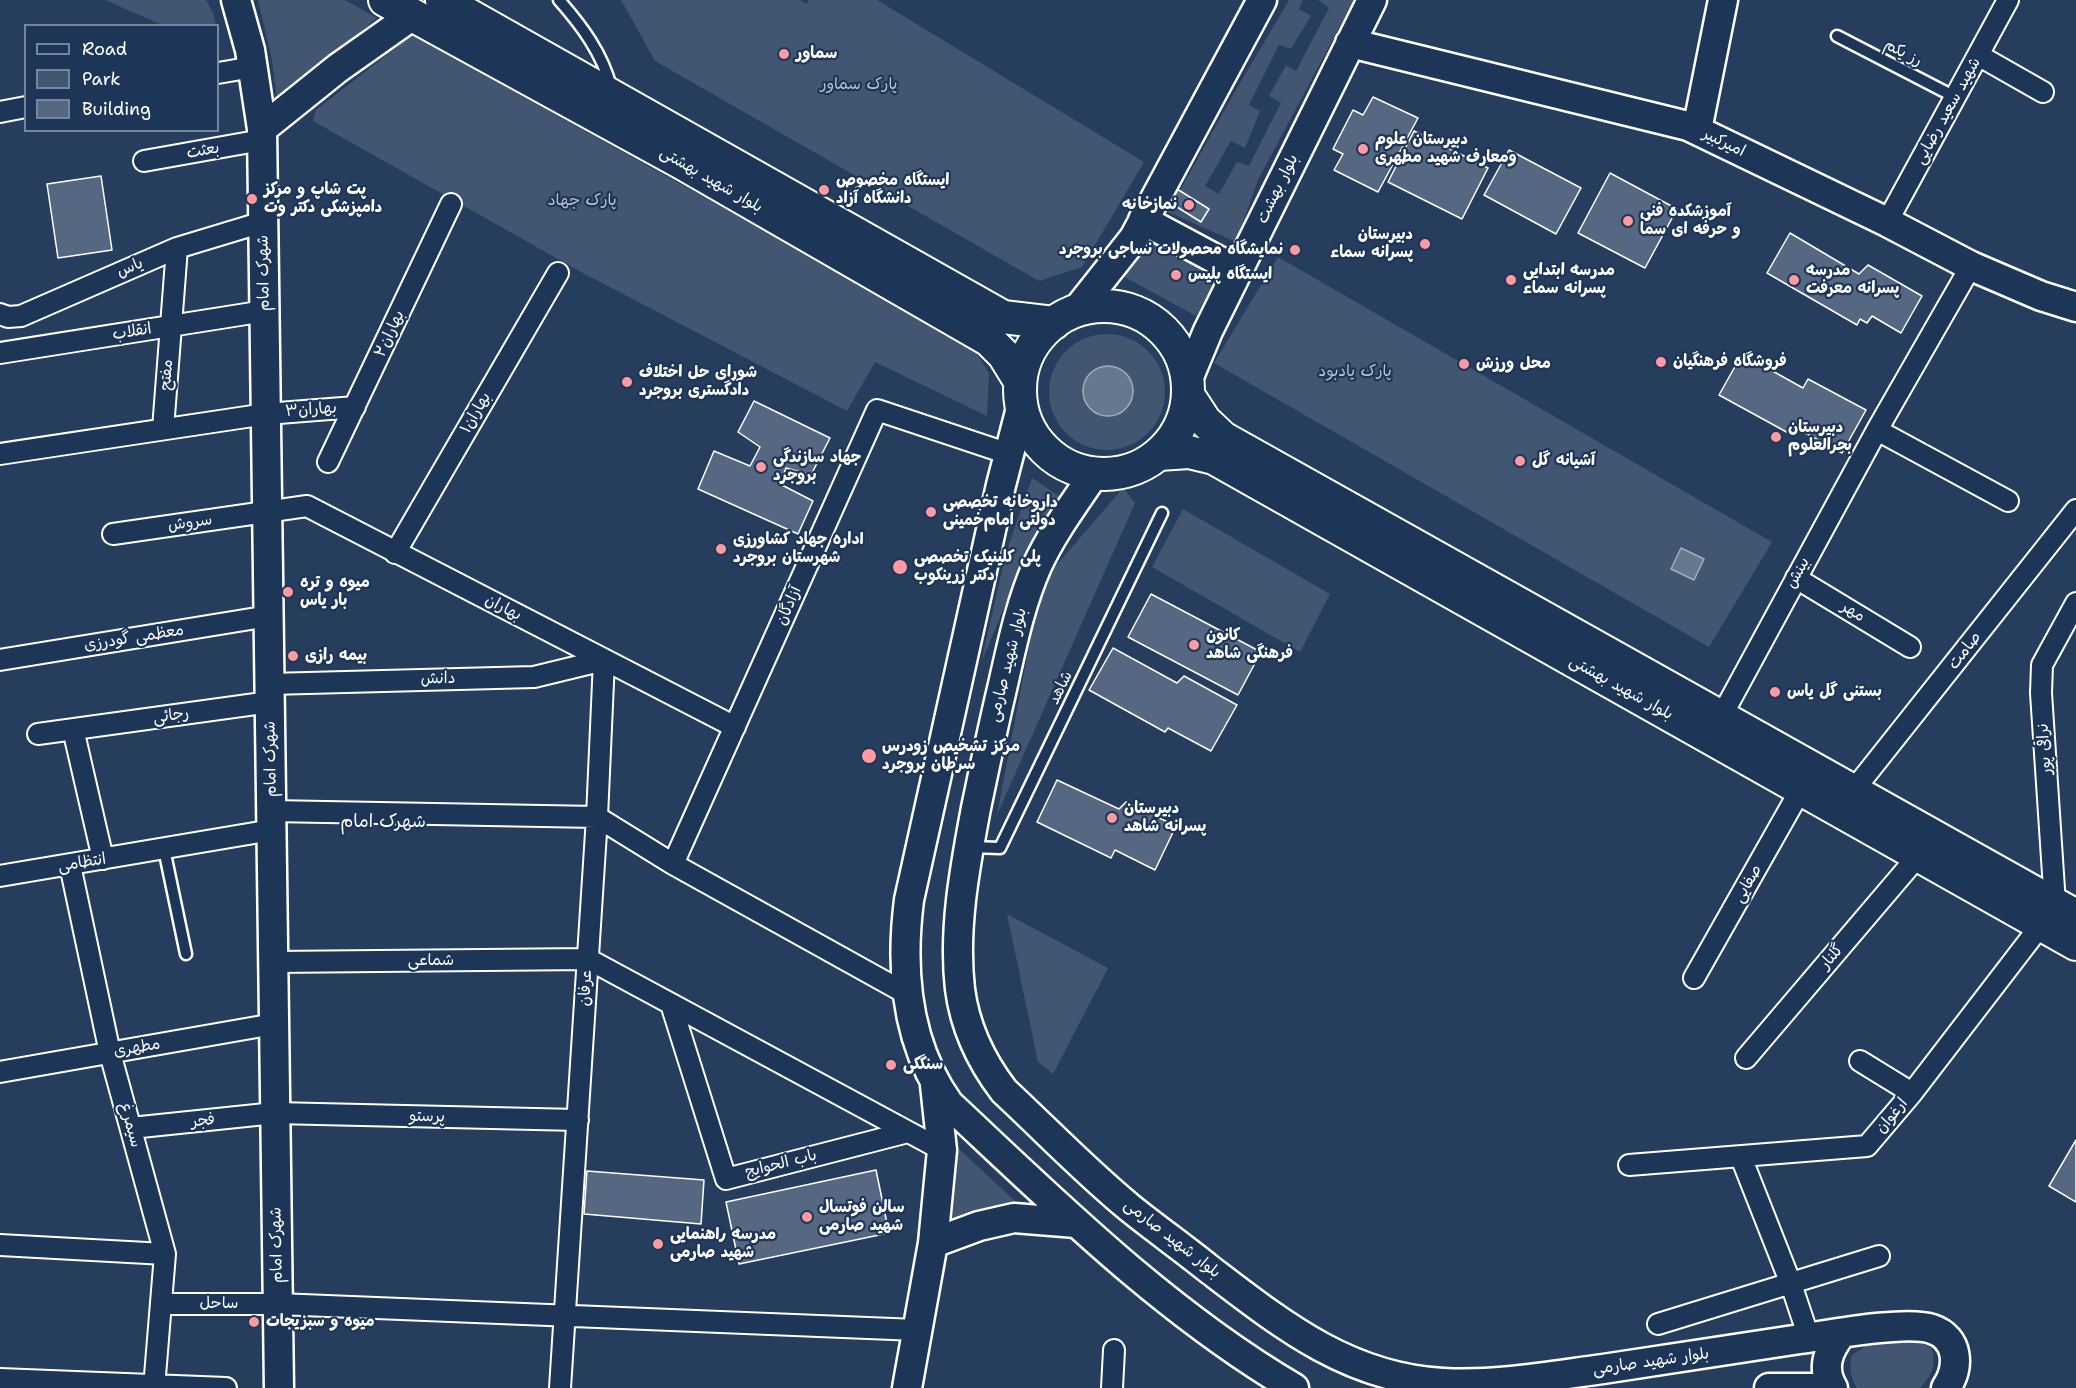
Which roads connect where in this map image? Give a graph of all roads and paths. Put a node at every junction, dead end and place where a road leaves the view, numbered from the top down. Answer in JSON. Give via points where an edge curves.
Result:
{"nodes":[{"id":1,"x":236,"y":0,"type":"edge"},
{"id":2,"x":385,"y":0,"type":"edge"},
{"id":3,"x":442,"y":0,"type":"edge"},
{"id":4,"x":559,"y":0,"type":"edge"},
{"id":5,"x":1262,"y":0,"type":"edge"},
{"id":6,"x":1372,"y":0,"type":"edge"},
{"id":7,"x":1723,"y":0,"type":"edge"},
{"id":8,"x":2008,"y":0,"type":"edge"},
{"id":9,"x":413,"y":15,"type":"junction"},
{"id":10,"x":1837,"y":36,"type":"dead end"},
{"id":11,"x":1350,"y":43,"type":"junction"},
{"id":12,"x":1978,"y":55,"type":"junction"},
{"id":13,"x":253,"y":67,"type":"junction"},
{"id":14,"x":219,"y":73,"type":"edge"},
{"id":15,"x":2043,"y":92,"type":"dead end"},
{"id":16,"x":613,"y":96,"type":"junction"},
{"id":17,"x":1955,"y":97,"type":"junction"},
{"id":18,"x":24,"y":107,"type":"edge"},
{"id":19,"x":0,"y":112,"type":"edge"},
{"id":20,"x":1697,"y":130,"type":"junction"},
{"id":21,"x":262,"y":135,"type":"junction"},
{"id":22,"x":144,"y":161,"type":"dead end"},
{"id":23,"x":451,"y":204,"type":"dead end"},
{"id":24,"x":1143,"y":220,"type":"junction"},
{"id":25,"x":263,"y":222,"type":"junction"},
{"id":26,"x":1887,"y":222,"type":"junction"},
{"id":27,"x":177,"y":248,"type":"junction"},
{"id":28,"x":1971,"y":266,"type":"junction"},
{"id":29,"x":1238,"y":271,"type":"junction"},
{"id":30,"x":558,"y":273,"type":"dead end"},
{"id":31,"x":2076,"y":307,"type":"edge"},
{"id":32,"x":265,"y":311,"type":"junction"},
{"id":33,"x":0,"y":314,"type":"edge"},
{"id":34,"x":1066,"y":317,"type":"junction"},
{"id":35,"x":171,"y":326,"type":"junction"},
{"id":36,"x":0,"y":353,"type":"edge"},
{"id":37,"x":1188,"y":387,"type":"junction"},
{"id":38,"x":1021,"y":394,"type":"junction"},
{"id":39,"x":356,"y":407,"type":"junction"},
{"id":40,"x":266,"y":414,"type":"junction"},
{"id":41,"x":163,"y":429,"type":"junction"},
{"id":42,"x":1877,"y":430,"type":"junction"},
{"id":43,"x":0,"y":454,"type":"edge"},
{"id":44,"x":1009,"y":454,"type":"junction"},
{"id":45,"x":1159,"y":454,"type":"junction"},
{"id":46,"x":328,"y":462,"type":"dead end"},
{"id":47,"x":1094,"y":474,"type":"junction"},
{"id":48,"x":2008,"y":501,"type":"dead end"},
{"id":49,"x":2076,"y":510,"type":"edge"},
{"id":50,"x":268,"y":513,"type":"junction"},
{"id":51,"x":1162,"y":513,"type":"dead end"},
{"id":52,"x":113,"y":534,"type":"dead end"},
{"id":53,"x":395,"y":553,"type":"junction"},
{"id":54,"x":1796,"y":578,"type":"junction"},
{"id":55,"x":2076,"y":603,"type":"edge"},
{"id":56,"x":269,"y":616,"type":"junction"},
{"id":57,"x":1910,"y":647,"type":"dead end"},
{"id":58,"x":0,"y":660,"type":"edge"},
{"id":59,"x":604,"y":660,"type":"junction"},
{"id":60,"x":270,"y":693,"type":"junction"},
{"id":61,"x":1721,"y":717,"type":"junction"},
{"id":62,"x":735,"y":727,"type":"junction"},
{"id":63,"x":73,"y":729,"type":"junction"},
{"id":64,"x":38,"y":734,"type":"dead end"},
{"id":65,"x":1801,"y":789,"type":"junction"},
{"id":66,"x":1853,"y":791,"type":"junction"},
{"id":67,"x":597,"y":817,"type":"junction"},
{"id":68,"x":272,"y":821,"type":"junction"},
{"id":69,"x":969,"y":847,"type":"junction"},
{"id":70,"x":164,"y":849,"type":"junction"},
{"id":71,"x":1918,"y":856,"type":"junction"},
{"id":72,"x":103,"y":859,"type":"junction"},
{"id":73,"x":673,"y":864,"type":"junction"},
{"id":74,"x":70,"y":865,"type":"junction"},
{"id":75,"x":0,"y":876,"type":"edge"},
{"id":76,"x":2057,"y":915,"type":"edge"},
{"id":77,"x":2076,"y":944,"type":"edge"},
{"id":78,"x":186,"y":954,"type":"dead end"},
{"id":79,"x":588,"y":959,"type":"junction"},
{"id":80,"x":274,"y":962,"type":"junction"},
{"id":81,"x":1694,"y":978,"type":"dead end"},
{"id":82,"x":907,"y":994,"type":"junction"},
{"id":83,"x":671,"y":1004,"type":"junction"},
{"id":84,"x":274,"y":1024,"type":"junction"},
{"id":85,"x":110,"y":1053,"type":"junction"},
{"id":86,"x":1746,"y":1058,"type":"dead end"},
{"id":87,"x":1860,"y":1061,"type":"dead end"},
{"id":88,"x":0,"y":1072,"type":"edge"},
{"id":89,"x":935,"y":1085,"type":"junction"},
{"id":90,"x":1912,"y":1093,"type":"junction"},
{"id":91,"x":276,"y":1113,"type":"junction"},
{"id":92,"x":578,"y":1120,"type":"junction"},
{"id":93,"x":131,"y":1128,"type":"junction"},
{"id":94,"x":908,"y":1132,"type":"junction"},
{"id":95,"x":942,"y":1150,"type":"junction"},
{"id":96,"x":1741,"y":1157,"type":"junction"},
{"id":97,"x":1629,"y":1165,"type":"dead end"},
{"id":98,"x":1076,"y":1223,"type":"junction"},
{"id":99,"x":933,"y":1243,"type":"junction"},
{"id":100,"x":0,"y":1245,"type":"edge"},
{"id":101,"x":165,"y":1254,"type":"junction"},
{"id":102,"x":1879,"y":1256,"type":"dead end"},
{"id":103,"x":1791,"y":1284,"type":"junction"},
{"id":104,"x":160,"y":1304,"type":"junction"},
{"id":105,"x":278,"y":1304,"type":"junction"},
{"id":106,"x":565,"y":1316,"type":"junction"},
{"id":107,"x":1658,"y":1324,"type":"dead end"},
{"id":108,"x":918,"y":1330,"type":"junction"},
{"id":109,"x":1842,"y":1333,"type":"junction"},
{"id":110,"x":1809,"y":1338,"type":"junction"},
{"id":111,"x":1114,"y":1350,"type":"dead end"},
{"id":112,"x":0,"y":1379,"type":"edge"},
{"id":113,"x":154,"y":1387,"type":"edge"},
{"id":114,"x":226,"y":1388,"type":"edge"},
{"id":115,"x":279,"y":1388,"type":"edge"},
{"id":116,"x":560,"y":1388,"type":"edge"},
{"id":117,"x":907,"y":1388,"type":"edge"},
{"id":118,"x":1112,"y":1388,"type":"edge"},
{"id":119,"x":1293,"y":1388,"type":"edge"},
{"id":120,"x":1769,"y":1388,"type":"edge"},
{"id":121,"x":1812,"y":1388,"type":"edge"},
{"id":122,"x":1833,"y":1388,"type":"edge"},
{"id":123,"x":1946,"y":1388,"type":"edge"}],
"edges":[{"from":1,"to":13,"type":"main road","name":"شهرک امام"},
{"from":2,"to":9,"type":"main road","name":"بلوار شهید بهشتی"},
{"from":3,"to":16,"type":"main road","name":"بلوار شهید بهشتی"},
{"from":4,"to":16,"type":"lane","via":[[594,45]]},
{"from":5,"to":24,"type":"main road"},
{"from":6,"to":11,"type":"main road","name":"بلوار بهشت"},
{"from":7,"to":20,"type":"main road"},
{"from":8,"to":12,"type":"street","name":"شهید سعید رضایی"},
{"from":9,"to":21,"type":"main road","via":[[338,68]]},
{"from":9,"to":38,"type":"main road","name":"بلوار شهید بهشتی","via":[[682,163],[989,340],[1004,355]]},
{"from":10,"to":17,"type":"lane","name":"رز یکم"},
{"from":11,"to":20,"type":"main road","name":"امیرکبیر"},
{"from":11,"to":29,"type":"main road","name":"بلوار بهشت"},
{"from":12,"to":15,"type":"street"},
{"from":12,"to":17,"type":"street","name":"شهید سعید رضایی"},
{"from":13,"to":14,"type":"street"},
{"from":13,"to":21,"type":"main road","name":"شهرک امام"},
{"from":16,"to":34,"type":"main road","name":"بلوار شهید بهشتی","via":[[1003,316]]},
{"from":17,"to":26,"type":"street","name":"شهید سعید رضایی"},
{"from":18,"to":19,"type":"street"},
{"from":20,"to":26,"type":"main road","name":"امیرکبیر"},
{"from":21,"to":22,"type":"street","name":"بعثت"},
{"from":21,"to":25,"type":"main road","name":"شهرک امام"},
{"from":23,"to":39,"type":"street","name":"بهاران۲"},
{"from":24,"to":29,"type":"main road"},
{"from":24,"to":34,"type":"main road","via":[[1134,238]]},
{"from":25,"to":27,"type":"street","name":"یاس"},
{"from":25,"to":32,"type":"main road","name":"شهرک امام"},
{"from":26,"to":28,"type":"main road","name":"امیرکبیر"},
{"from":27,"to":33,"type":"street","name":"یاس","via":[[21,315],[8,318]]},
{"from":27,"to":35,"type":"street","name":"مفتح"},
{"from":28,"to":31,"type":"main road","name":"امیرکبیر"},
{"from":28,"to":42,"type":"street","name":"بینش"},
{"from":29,"to":37,"type":"main road","name":"بلوار بهشت","via":[[1199,351]]},
{"from":30,"to":53,"type":"street","name":"بهاران۱"},
{"from":32,"to":35,"type":"street","name":"انقلاب"},
{"from":32,"to":40,"type":"main road","name":"شهرک امام"},
{"from":34,"to":37,"type":"main road","via":[[1098,306],[1140,314],[1172,340],[1182,359]]},
{"from":34,"to":38,"type":"main road","via":[[1046,329],[1033,345],[1024,362]]},
{"from":35,"to":36,"type":"street","name":"انقلاب"},
{"from":35,"to":41,"type":"street","name":"مفتح"},
{"from":37,"to":45,"type":"main road","via":[[1184,417]]},
{"from":37,"to":61,"type":"main road","name":"بلوار شهید بهشتی","via":[[1205,421],[1222,438]]},
{"from":38,"to":44,"type":"main road"},
{"from":38,"to":47,"type":"main road","via":[[1031,432],[1047,452],[1069,466]]},
{"from":39,"to":40,"type":"street","name":"بهاران۳"},
{"from":39,"to":46,"type":"street","name":"بهاران۲"},
{"from":40,"to":41,"type":"street"},
{"from":40,"to":50,"type":"main road","name":"شهرک امام"},
{"from":41,"to":43,"type":"street"},
{"from":42,"to":48,"type":"street"},
{"from":42,"to":54,"type":"street","name":"بینش"},
{"from":44,"to":62,"type":"street","name":"آزادگان","via":[[877,410]]},
{"from":44,"to":82,"type":"main road","via":[[909,900],[904,938]]},
{"from":45,"to":47,"type":"main road","via":[[1140,466]]},
{"from":45,"to":65,"type":"main road","name":"بلوار شهید بهشتی","via":[[1189,452],[1214,458]]},
{"from":47,"to":69,"type":"main road","name":"بلوار شهید صارمی","via":[[1037,566],[1020,613]]},
{"from":49,"to":66,"type":"street","name":"صامت"},
{"from":50,"to":52,"type":"street","name":"سروش"},
{"from":50,"to":53,"type":"street","name":"بهاران","via":[[308,506]]},
{"from":50,"to":56,"type":"main road","name":"شهرک امام"},
{"from":51,"to":69,"type":"lane","name":"شاهد","via":[[1000,848]]},
{"from":53,"to":59,"type":"street","name":"بهاران"},
{"from":54,"to":57,"type":"street","name":"مهر"},
{"from":54,"to":61,"type":"street","name":"بینش"},
{"from":55,"to":76,"type":"street","name":"نراقی پور","via":[[2042,665]]},
{"from":56,"to":58,"type":"street","name":"معظمی گودرزی"},
{"from":56,"to":60,"type":"main road","name":"شهرک امام"},
{"from":59,"to":60,"type":"street","name":"دانش","via":[[534,677]]},
{"from":59,"to":62,"type":"street","name":"بهاران"},
{"from":59,"to":67,"type":"street","name":"عرفان"},
{"from":60,"to":63,"type":"street","name":"رجائی"},
{"from":60,"to":68,"type":"main road","name":"شهرک امام"},
{"from":61,"to":66,"type":"main road","name":"بلوار شهید بهشتی"},
{"from":62,"to":73,"type":"street","name":"آزادگان"},
{"from":63,"to":64,"type":"street","name":"رجائی"},
{"from":63,"to":72,"type":"street"},
{"from":65,"to":71,"type":"main road","name":"بلوار شهید بهشتی"},
{"from":65,"to":81,"type":"street","name":"صفایی"},
{"from":66,"to":76,"type":"main road","name":"بلوار شهید بهشتی"},
{"from":67,"to":68,"type":"street"},
{"from":67,"to":73,"type":"street"},
{"from":67,"to":79,"type":"street","name":"عرفان"},
{"from":68,"to":70,"type":"street","name":"انتظامی"},
{"from":68,"to":80,"type":"main road","name":"شهرک امام"},
{"from":69,"to":110,"type":"main road","name":"بلوار شهید صارمی","via":[[960,914],[960,990],[968,1026],[988,1070],[1004,1091],[1129,1207],[1316,1346],[1376,1371],[1412,1380],[1465,1384],[1554,1376]]},
{"from":70,"to":72,"type":"street","name":"انتظامی"},
{"from":70,"to":78,"type":"lane"},
{"from":71,"to":76,"type":"main road","name":"بلوار شهید بهشتی"},
{"from":71,"to":86,"type":"street","name":"گلنار"},
{"from":72,"to":74,"type":"street","name":"انتظامی"},
{"from":73,"to":82,"type":"street"},
{"from":74,"to":75,"type":"street","name":"انتظامی"},
{"from":74,"to":85,"type":"street","name":"سیمرغ"},
{"from":76,"to":77,"type":"main road","name":"بلوار شهید بهشتی"},
{"from":76,"to":90,"type":"street","name":"ارغوان"},
{"from":79,"to":80,"type":"street","name":"شماعی"},
{"from":79,"to":83,"type":"street"},
{"from":79,"to":92,"type":"street","name":"عرفان"},
{"from":80,"to":84,"type":"main road","name":"شهرک امام"},
{"from":82,"to":89,"type":"main road"},
{"from":83,"to":94,"type":"street"},
{"from":83,"to":94,"type":"street","name":"باب الحوایج","via":[[726,1179]]},
{"from":84,"to":85,"type":"street","name":"مطهری"},
{"from":84,"to":91,"type":"main road","name":"شهرک امام"},
{"from":85,"to":88,"type":"street","name":"مطهری"},
{"from":85,"to":93,"type":"street","name":"سیمرغ"},
{"from":87,"to":90,"type":"street"},
{"from":89,"to":95,"type":"main road"},
{"from":89,"to":98,"type":"main road","via":[[950,1104]]},
{"from":90,"to":96,"type":"street","name":"ارغوان","via":[[1867,1146]]},
{"from":91,"to":92,"type":"street","name":"پرستو"},
{"from":91,"to":93,"type":"street","name":"فجر"},
{"from":91,"to":105,"type":"main road","name":"شهرک امام"},
{"from":92,"to":106,"type":"street","name":"عرفان"},
{"from":93,"to":101,"type":"street","name":"سیمرغ"},
{"from":94,"to":95,"type":"street"},
{"from":95,"to":99,"type":"main road"},
{"from":96,"to":97,"type":"street","name":"ارغوان"},
{"from":96,"to":103,"type":"street"},
{"from":98,"to":99,"type":"main road","via":[[1014,1218]]},
{"from":98,"to":119,"type":"main road","via":[[1194,1320],[1248,1361]]},
{"from":99,"to":108,"type":"main road"},
{"from":100,"to":101,"type":"street"},
{"from":101,"to":104,"type":"street","name":"سیمرغ"},
{"from":102,"to":103,"type":"street"},
{"from":103,"to":107,"type":"street"},
{"from":103,"to":110,"type":"street"},
{"from":104,"to":105,"type":"street","name":"ساحل"},
{"from":104,"to":113,"type":"street","name":"سیمرغ"},
{"from":105,"to":106,"type":"street"},
{"from":105,"to":115,"type":"main road","name":"شهرک امام"},
{"from":106,"to":108,"type":"street"},
{"from":106,"to":116,"type":"street","name":"عرفان"},
{"from":108,"to":117,"type":"main road"},
{"from":109,"to":110,"type":"main road","name":"بلوار شهید صارمی"},
{"from":109,"to":122,"type":"main road","via":[[1826,1364]]},
{"from":109,"to":123,"type":"main road","name":"بلوار شهید صارمی","via":[[1919,1327],[1938,1332],[1951,1344],[1956,1363]]},
{"from":111,"to":118,"type":"street"},
{"from":112,"to":113,"type":"street"},
{"from":113,"to":114,"type":"street"},
{"from":120,"to":121,"type":"main road"}]}
